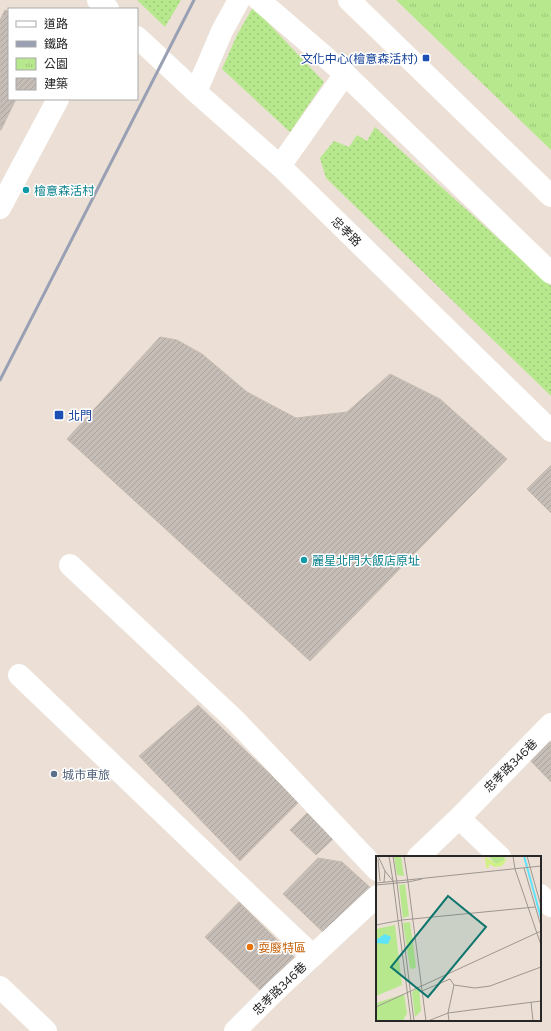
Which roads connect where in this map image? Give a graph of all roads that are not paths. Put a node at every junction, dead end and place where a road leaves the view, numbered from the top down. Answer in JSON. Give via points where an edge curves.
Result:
{"nodes":[{"id":1,"x":239,"y":0,"type":"edge"},
{"id":2,"x":259,"y":0,"type":"edge"},
{"id":3,"x":349,"y":0,"type":"edge"},
{"id":4,"x":138,"y":38,"type":"edge"},
{"id":5,"x":345,"y":74,"type":"junction"},
{"id":6,"x":196,"y":92,"type":"junction"},
{"id":7,"x":57,"y":100,"type":"edge"},
{"id":8,"x":280,"y":166,"type":"junction"},
{"id":9,"x":551,"y":196,"type":"edge"},
{"id":10,"x":0,"y":208,"type":"edge"},
{"id":11,"x":551,"y":273,"type":"edge"},
{"id":12,"x":551,"y":431,"type":"edge"},
{"id":13,"x":70,"y":565,"type":"dead end"},
{"id":14,"x":20,"y":675,"type":"dead end"},
{"id":15,"x":551,"y":724,"type":"edge"},
{"id":16,"x":459,"y":818,"type":"junction"},
{"id":17,"x":419,"y":856,"type":"edge"},
{"id":18,"x":499,"y":856,"type":"edge"},
{"id":19,"x":376,"y":869,"type":"edge"},
{"id":20,"x":541,"y":896,"type":"edge"},
{"id":21,"x":376,"y":897,"type":"edge"},
{"id":22,"x":551,"y":906,"type":"edge"},
{"id":23,"x":313,"y":956,"type":"junction"},
{"id":24,"x":0,"y":987,"type":"edge"},
{"id":25,"x":46,"y":1031,"type":"edge"},
{"id":26,"x":234,"y":1031,"type":"edge"}],
"edges":[{"from":1,"to":6,"type":"street","via":[[222,30]]},
{"from":2,"to":5,"type":"street"},
{"from":3,"to":9,"type":"street"},
{"from":4,"to":6,"type":"street","name":"忠孝路"},
{"from":5,"to":8,"type":"street"},
{"from":5,"to":11,"type":"street"},
{"from":6,"to":8,"type":"street","name":"忠孝路"},
{"from":7,"to":10,"type":"street"},
{"from":8,"to":12,"type":"street","name":"忠孝路"},
{"from":13,"to":19,"type":"street","via":[[236,721]]},
{"from":14,"to":23,"type":"street"},
{"from":15,"to":16,"type":"street","name":"忠孝路346巷"},
{"from":16,"to":17,"type":"street","name":"忠孝路346巷"},
{"from":16,"to":18,"type":"street"},
{"from":20,"to":22,"type":"street"},
{"from":21,"to":23,"type":"street","name":"忠孝路346巷"},
{"from":23,"to":26,"type":"street","name":"忠孝路346巷"},
{"from":24,"to":25,"type":"street"}]}
